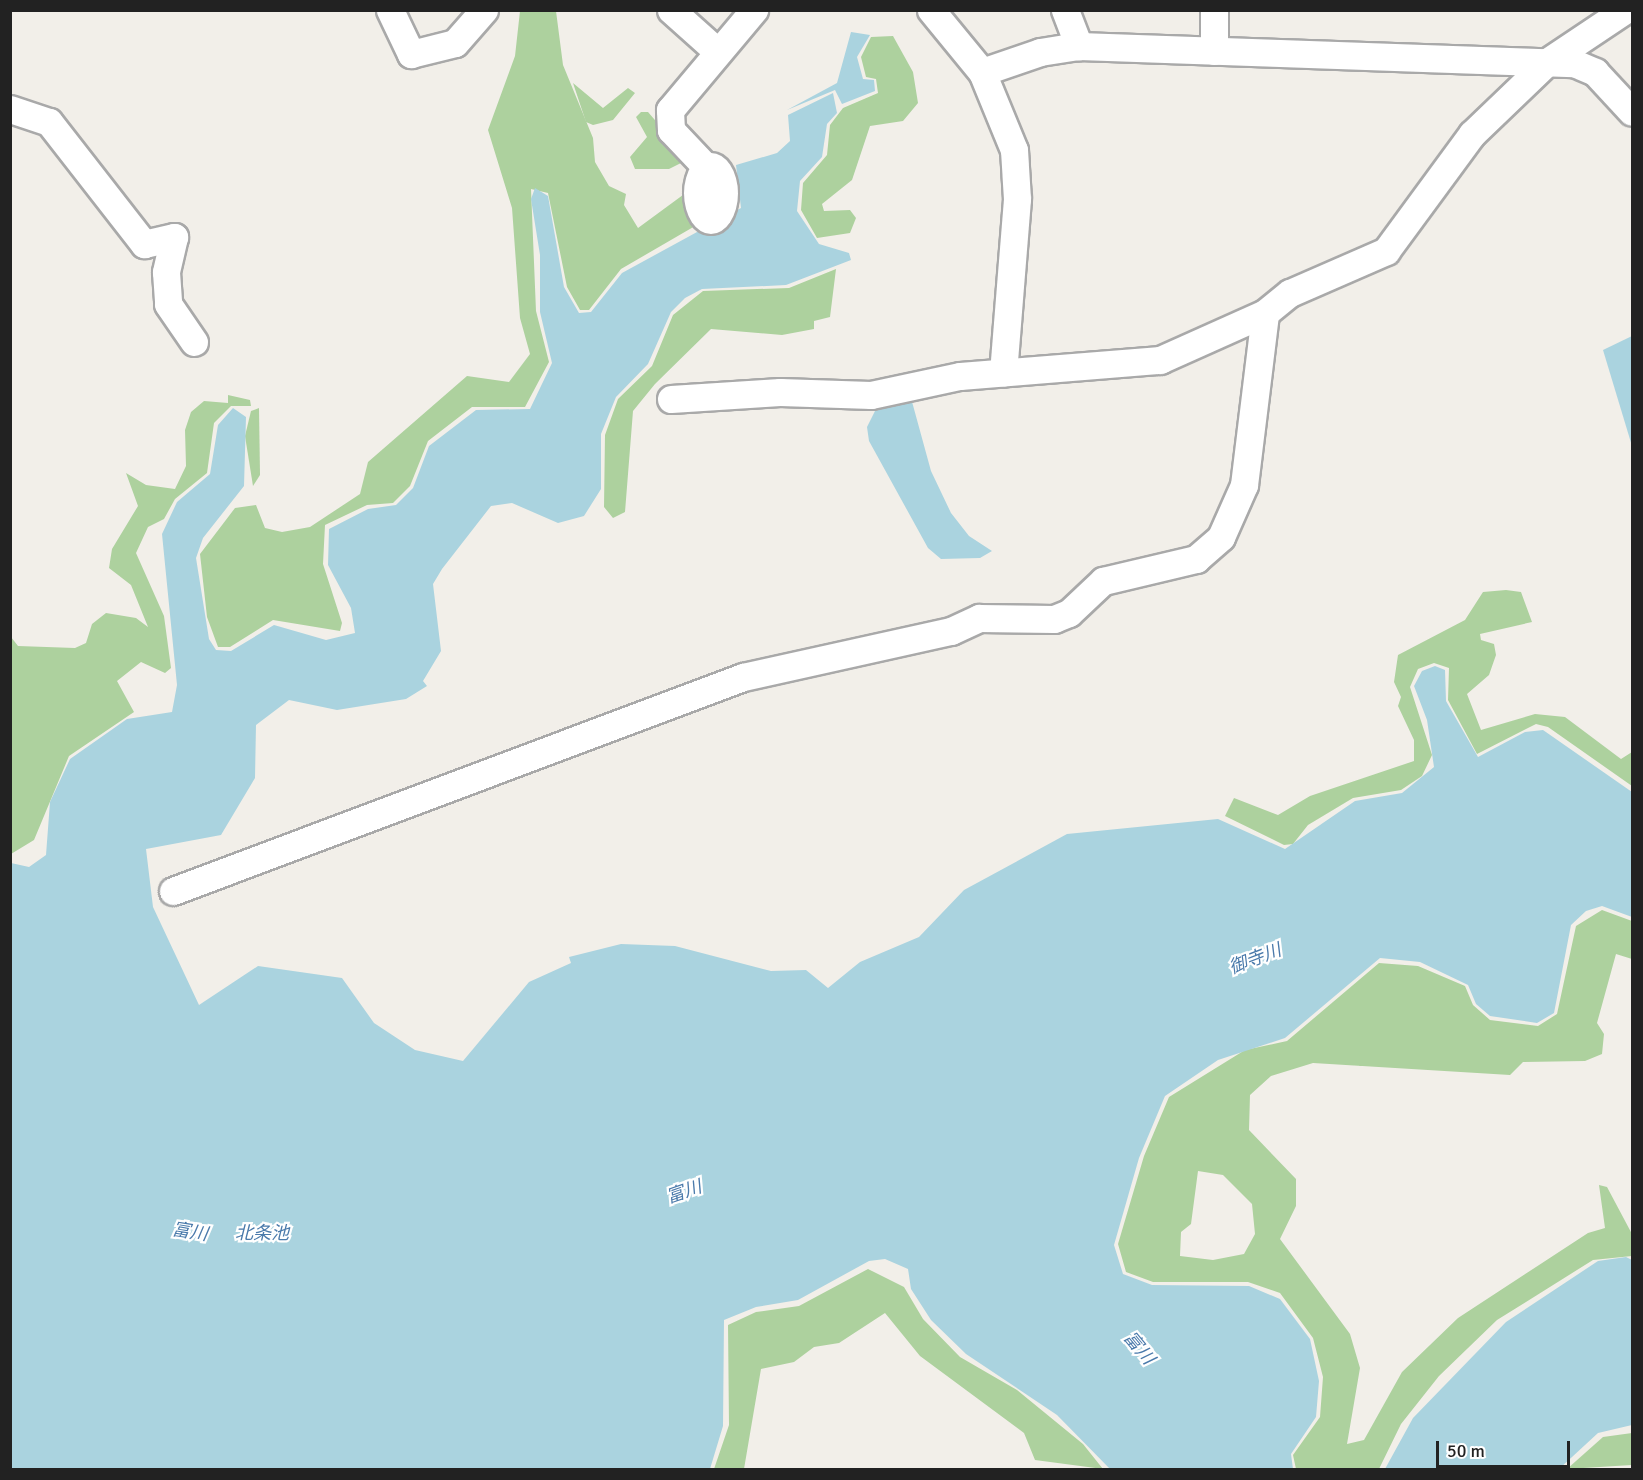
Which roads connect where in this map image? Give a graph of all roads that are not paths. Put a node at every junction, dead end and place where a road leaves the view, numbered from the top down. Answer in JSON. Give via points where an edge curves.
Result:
{"nodes":[{"id":1,"x":390,"y":10,"type":"edge"},
{"id":2,"x":484,"y":10,"type":"edge"},
{"id":3,"x":671,"y":10,"type":"edge"},
{"id":4,"x":754,"y":10,"type":"edge"},
{"id":5,"x":931,"y":10,"type":"edge"},
{"id":6,"x":1065,"y":10,"type":"edge"},
{"id":7,"x":1214,"y":10,"type":"edge"},
{"id":8,"x":1604,"y":16,"type":"edge"},
{"id":9,"x":1079,"y":46,"type":"junction"},
{"id":10,"x":1214,"y":51,"type":"junction"},
{"id":11,"x":718,"y":52,"type":"junction"},
{"id":12,"x":1547,"y":62,"type":"junction"},
{"id":13,"x":982,"y":72,"type":"junction"},
{"id":14,"x":10,"y":109,"type":"edge"},
{"id":15,"x":1632,"y":112,"type":"edge"},
{"id":16,"x":706,"y":167,"type":"dead end"},
{"id":17,"x":1265,"y":313,"type":"junction"},
{"id":18,"x":194,"y":342,"type":"dead end"},
{"id":19,"x":1003,"y":372,"type":"junction"},
{"id":20,"x":671,"y":399,"type":"dead end"},
{"id":21,"x":173,"y":891,"type":"dead end"}],
"edges":[{"from":1,"to":2,"type":"street","via":[[411,54],[455,43]]},
{"from":3,"to":11,"type":"street"},
{"from":4,"to":11,"type":"street"},
{"from":5,"to":13,"type":"street"},
{"from":6,"to":9,"type":"street"},
{"from":7,"to":10,"type":"street"},
{"from":8,"to":12,"type":"street"},
{"from":9,"to":10,"type":"street"},
{"from":9,"to":13,"type":"street","via":[[1040,52]]},
{"from":10,"to":12,"type":"street"},
{"from":11,"to":16,"type":"street","via":[[670,110],[671,130]]},
{"from":12,"to":15,"type":"street","via":[[1574,63],[1595,72]]},
{"from":12,"to":17,"type":"street","via":[[1472,134],[1386,251],[1290,292]]},
{"from":13,"to":19,"type":"street","via":[[1014,150],[1017,199]]},
{"from":14,"to":18,"type":"street","via":[[49,122],[144,244],[174,237],[166,272],[168,304]]},
{"from":17,"to":19,"type":"street","via":[[1160,360]]},
{"from":17,"to":21,"type":"street","via":[[1244,484],[1221,537],[1196,559],[1103,581],[1069,613],[1054,619],[979,618],[951,631],[743,677]]},
{"from":19,"to":20,"type":"street","via":[[871,395],[780,392]]}]}
